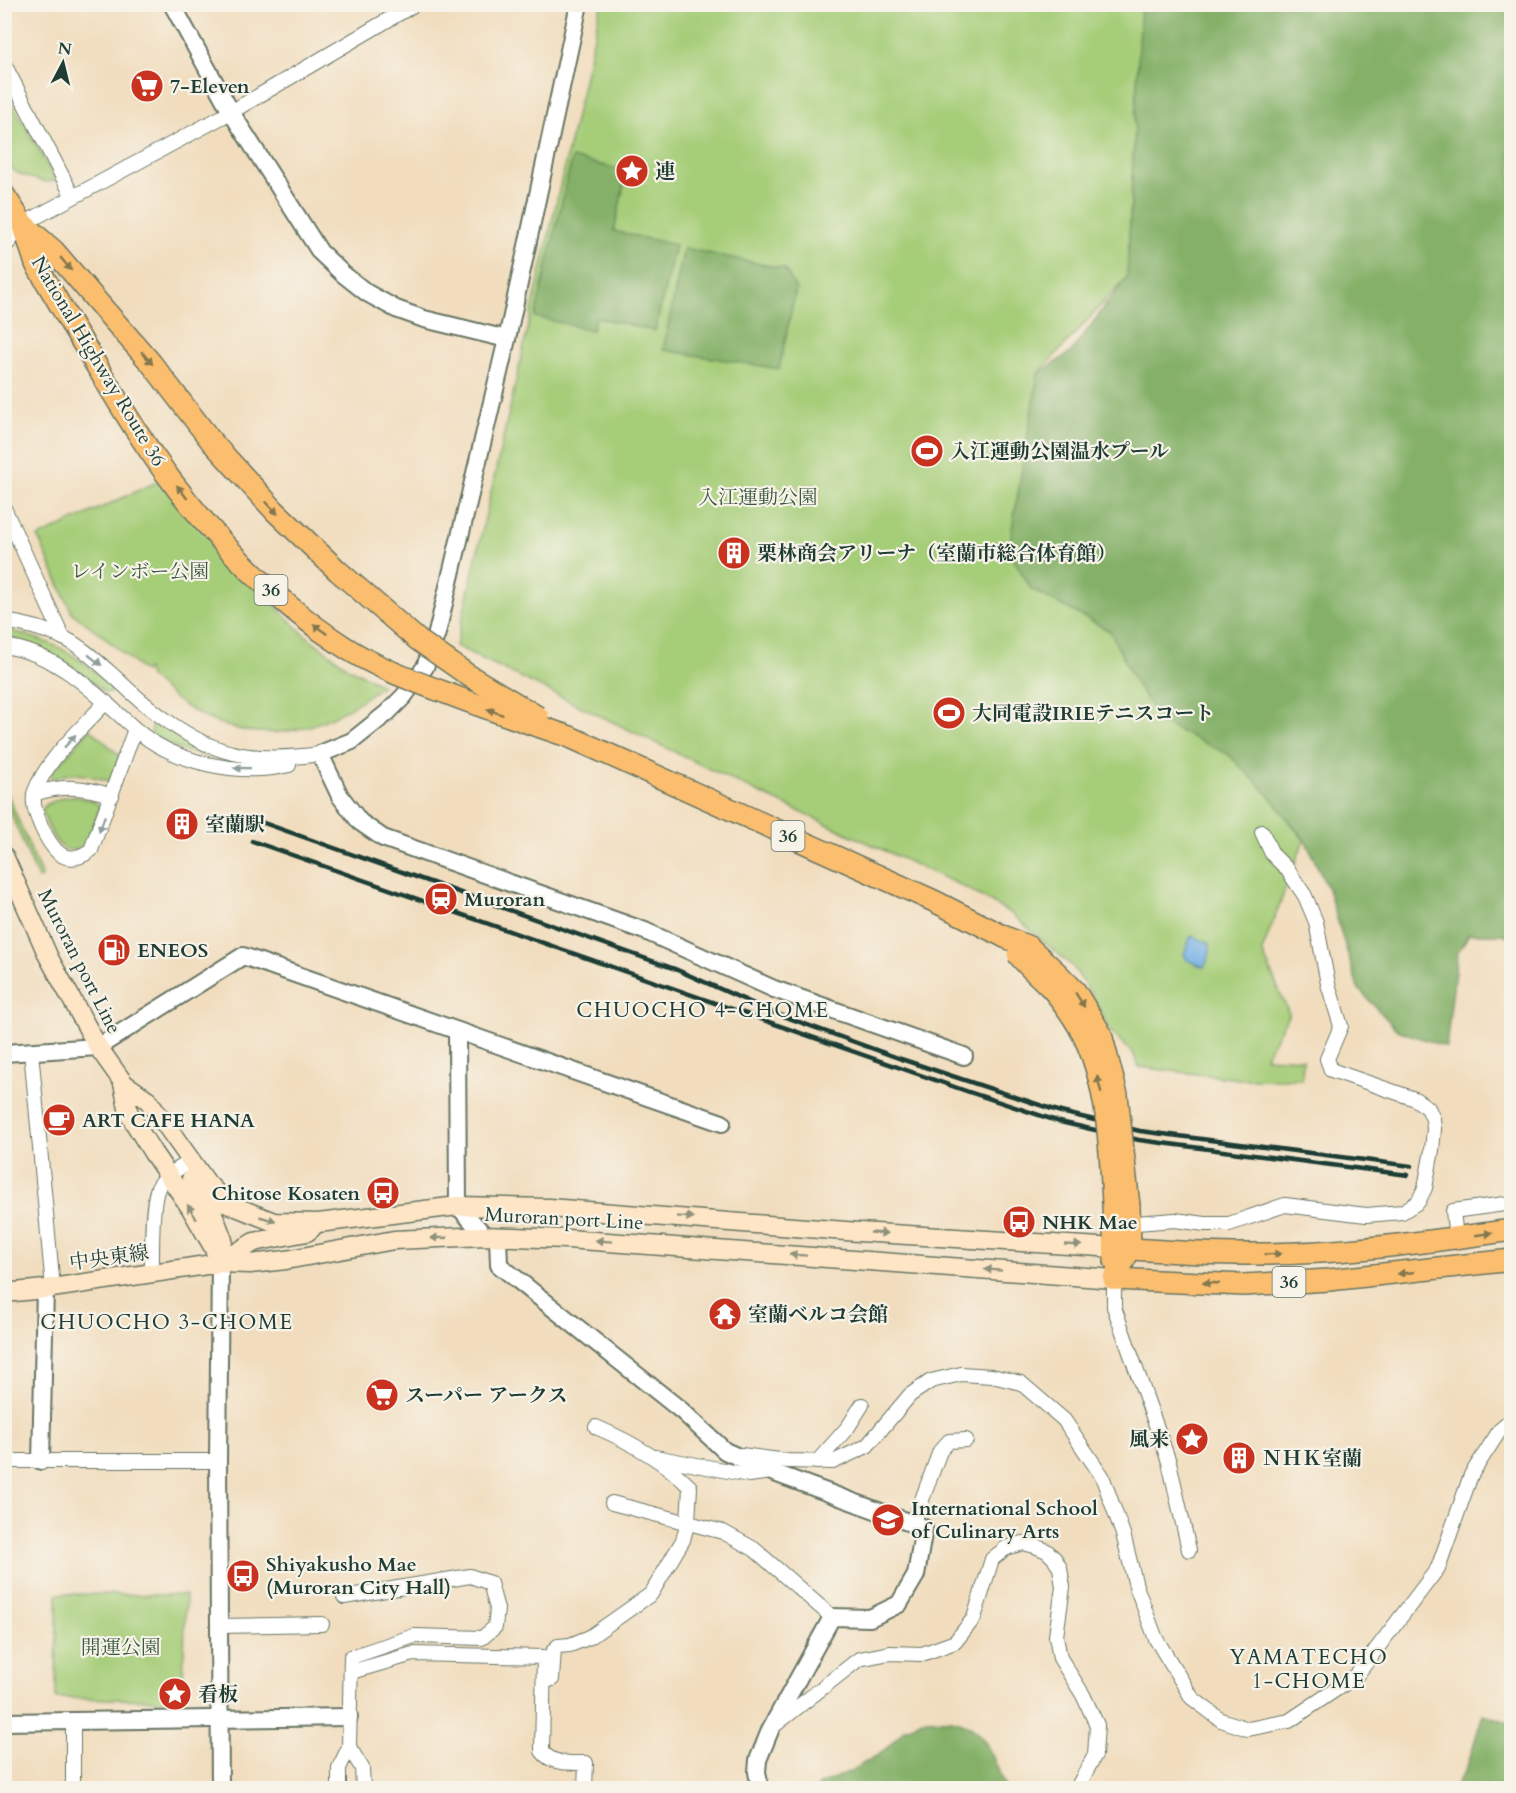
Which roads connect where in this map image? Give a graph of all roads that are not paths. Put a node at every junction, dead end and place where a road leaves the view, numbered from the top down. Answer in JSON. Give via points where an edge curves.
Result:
{"nodes":[{"id":1,"x":172,"y":4,"type":"edge"},
{"id":2,"x":579,"y":4,"type":"edge"},
{"id":3,"x":411,"y":5,"type":"edge"},
{"id":4,"x":4,"y":64,"type":"edge"},
{"id":5,"x":231,"y":112,"type":"junction"},
{"id":6,"x":4,"y":195,"type":"edge"},
{"id":7,"x":73,"y":197,"type":"junction"},
{"id":8,"x":14,"y":227,"type":"edge"},
{"id":9,"x":4,"y":248,"type":"edge"},
{"id":10,"x":507,"y":339,"type":"junction"},
{"id":11,"x":4,"y":508,"type":"edge"},
{"id":12,"x":4,"y":621,"type":"edge"},
{"id":13,"x":63,"y":638,"type":"junction"},
{"id":14,"x":4,"y":646,"type":"edge"},
{"id":15,"x":106,"y":702,"type":"junction"},
{"id":16,"x":135,"y":729,"type":"junction"},
{"id":17,"x":570,"y":737,"type":"junction"},
{"id":18,"x":320,"y":754,"type":"junction"},
{"id":19,"x":34,"y":794,"type":"junction"},
{"id":20,"x":112,"y":796,"type":"junction"},
{"id":21,"x":1262,"y":832,"type":"dead end"},
{"id":22,"x":4,"y":856,"type":"edge"},
{"id":23,"x":457,"y":1031,"type":"junction"},
{"id":24,"x":98,"y":1047,"type":"junction"},
{"id":25,"x":31,"y":1052,"type":"junction"},
{"id":26,"x":4,"y":1053,"type":"edge"},
{"id":27,"x":964,"y":1056,"type":"dead end"},
{"id":28,"x":123,"y":1083,"type":"junction"},
{"id":29,"x":722,"y":1123,"type":"dead end"},
{"id":30,"x":181,"y":1168,"type":"junction"},
{"id":31,"x":1512,"y":1203,"type":"edge"},
{"id":32,"x":458,"y":1206,"type":"junction"},
{"id":33,"x":1122,"y":1214,"type":"junction"},
{"id":34,"x":318,"y":1222,"type":"junction"},
{"id":35,"x":1512,"y":1230,"type":"edge"},
{"id":36,"x":491,"y":1236,"type":"junction"},
{"id":37,"x":1456,"y":1238,"type":"junction"},
{"id":38,"x":1123,"y":1248,"type":"junction"},
{"id":39,"x":1512,"y":1260,"type":"edge"},
{"id":40,"x":220,"y":1263,"type":"junction"},
{"id":41,"x":152,"y":1273,"type":"junction"},
{"id":42,"x":1114,"y":1279,"type":"junction"},
{"id":43,"x":49,"y":1288,"type":"junction"},
{"id":44,"x":4,"y":1293,"type":"edge"},
{"id":45,"x":862,"y":1405,"type":"dead end"},
{"id":46,"x":1512,"y":1420,"type":"edge"},
{"id":47,"x":596,"y":1427,"type":"dead end"},
{"id":48,"x":736,"y":1454,"type":"junction"},
{"id":49,"x":957,"y":1455,"type":"dead end"},
{"id":50,"x":650,"y":1456,"type":"junction"},
{"id":51,"x":4,"y":1461,"type":"edge"},
{"id":52,"x":41,"y":1461,"type":"junction"},
{"id":53,"x":218,"y":1461,"type":"junction"},
{"id":54,"x":817,"y":1462,"type":"junction"},
{"id":55,"x":772,"y":1472,"type":"junction"},
{"id":56,"x":612,"y":1503,"type":"dead end"},
{"id":57,"x":688,"y":1521,"type":"junction"},
{"id":58,"x":913,"y":1524,"type":"junction"},
{"id":59,"x":1189,"y":1550,"type":"dead end"},
{"id":60,"x":344,"y":1597,"type":"dead end"},
{"id":61,"x":832,"y":1617,"type":"junction"},
{"id":62,"x":322,"y":1624,"type":"dead end"},
{"id":63,"x":219,"y":1626,"type":"junction"},
{"id":64,"x":351,"y":1672,"type":"junction"},
{"id":65,"x":544,"y":1682,"type":"junction"},
{"id":66,"x":349,"y":1717,"type":"junction"},
{"id":67,"x":219,"y":1720,"type":"junction"},
{"id":68,"x":4,"y":1722,"type":"edge"},
{"id":69,"x":73,"y":1722,"type":"junction"},
{"id":70,"x":771,"y":1728,"type":"junction"},
{"id":71,"x":349,"y":1747,"type":"junction"},
{"id":72,"x":73,"y":1788,"type":"edge"},
{"id":73,"x":220,"y":1788,"type":"edge"},
{"id":74,"x":339,"y":1788,"type":"edge"},
{"id":75,"x":363,"y":1788,"type":"edge"},
{"id":76,"x":585,"y":1788,"type":"edge"},
{"id":77,"x":760,"y":1788,"type":"edge"},
{"id":78,"x":1077,"y":1788,"type":"edge"}],
"edges":[{"from":1,"to":5,"type":"street"},
{"from":2,"to":10,"type":"street"},
{"from":3,"to":5,"type":"street"},
{"from":4,"to":7,"type":"street"},
{"from":5,"to":7,"type":"street"},
{"from":5,"to":10,"type":"street","via":[[320,252],[343,274],[396,309]]},
{"from":6,"to":8,"type":"highway","name":"National Highway Route 36","number":"36"},
{"from":7,"to":8,"type":"street"},
{"from":8,"to":9,"type":"street"},
{"from":8,"to":17,"type":"highway","name":"National Highway Route 36","number":"36","one_way":true,"bridge":true,"via":[[54,251],[151,363],[212,442],[274,511],[338,571],[418,640]]},
{"from":17,"to":8,"type":"highway","name":"National Highway Route 36","number":"36","one_way":true,"bridge":true,"via":[[403,677],[344,647],[264,584],[225,545],[134,428]]},
{"from":10,"to":18,"type":"street","via":[[437,633],[425,667],[387,713],[352,741]]},
{"from":11,"to":13,"type":"street"},
{"from":12,"to":13,"type":"street"},
{"from":13,"to":18,"type":"street","one_way":true,"via":[[98,661],[176,726],[209,745],[252,757]]},
{"from":14,"to":15,"type":"street","via":[[48,659]]},
{"from":15,"to":16,"type":"street"},
{"from":19,"to":15,"type":"street","one_way":true,"via":[[49,765]]},
{"from":18,"to":16,"type":"street","one_way":true,"via":[[287,765],[217,766],[171,752]]},
{"from":16,"to":20,"type":"street"},
{"from":17,"to":33,"type":"highway","name":"National Highway Route 36","number":"36","bridge":true,"via":[[1029,947],[1075,992],[1101,1034],[1117,1095]]},
{"from":18,"to":27,"type":"street","via":[[340,796],[360,822],[383,838],[645,931],[774,989]]},
{"from":19,"to":20,"type":"street","via":[[73,787]]},
{"from":20,"to":19,"type":"street","one_way":true,"via":[[92,850],[69,858],[49,844],[35,811]]},
{"from":21,"to":33,"type":"street","via":[[1272,854],[1287,868],[1305,896],[1316,922],[1341,1026],[1327,1059],[1330,1070],[1415,1099],[1428,1108],[1434,1129],[1425,1188],[1418,1202],[1402,1212],[1366,1215],[1285,1205],[1229,1224]]},
{"from":22,"to":24,"type":"main road","name":"Muroran port Line","via":[[49,958]]},
{"from":23,"to":24,"type":"street","via":[[243,956]]},
{"from":23,"to":29,"type":"street"},
{"from":23,"to":32,"type":"street"},
{"from":24,"to":25,"type":"street"},
{"from":24,"to":28,"type":"main road","name":"Muroran port Line"},
{"from":25,"to":26,"type":"street"},
{"from":25,"to":43,"type":"street"},
{"from":28,"to":30,"type":"main road","name":"Muroran port Line","via":[[148,1100]]},
{"from":28,"to":30,"type":"main road","name":"Muroran port Line","via":[[129,1114]]},
{"from":30,"to":34,"type":"main road","name":"Muroran port Line","one_way":true,"via":[[207,1183],[234,1208],[274,1222]]},
{"from":30,"to":40,"type":"main road","name":"Muroran port Line"},
{"from":30,"to":41,"type":"street","via":[[158,1188]]},
{"from":31,"to":37,"type":"street","via":[[1453,1211]]},
{"from":32,"to":34,"type":"main road","name":"Muroran port Line"},
{"from":32,"to":36,"type":"street"},
{"from":32,"to":38,"type":"main road","name":"Muroran port Line","one_way":true,"via":[[549,1208]]},
{"from":33,"to":38,"type":"highway","name":"National Highway Route 36","number":"36"},
{"from":34,"to":40,"type":"main road","via":[[307,1232],[254,1242]]},
{"from":37,"to":35,"type":"highway","number":"36","one_way":true},
{"from":36,"to":40,"type":"main road","name":"Muroran port Line","one_way":true,"via":[[394,1240],[286,1260]]},
{"from":42,"to":36,"type":"main road","name":"Muroran port Line","one_way":true},
{"from":36,"to":48,"type":"street","via":[[499,1265],[682,1411],[725,1451]]},
{"from":38,"to":37,"type":"highway","number":"36","one_way":true,"via":[[1259,1254],[1376,1248]]},
{"from":38,"to":42,"type":"highway","number":"36"},
{"from":39,"to":42,"type":"highway","number":"36","one_way":true,"via":[[1254,1284]]},
{"from":40,"to":41,"type":"main road","name":"中央東線"},
{"from":40,"to":53,"type":"street"},
{"from":41,"to":43,"type":"main road","name":"中央東線"},
{"from":42,"to":59,"type":"street","via":[[1114,1307],[1169,1462]]},
{"from":43,"to":44,"type":"main road","name":"中央東線"},
{"from":43,"to":52,"type":"street"},
{"from":45,"to":54,"type":"street"},
{"from":46,"to":54,"type":"street","via":[[1500,1430],[1472,1475],[1438,1568],[1356,1676],[1290,1721],[1248,1729],[1221,1720],[1192,1698],[1156,1640],[1102,1476],[1064,1420],[1021,1383],[961,1374],[931,1381],[910,1395],[867,1446],[833,1462]]},
{"from":47,"to":50,"type":"street"},
{"from":48,"to":54,"type":"street"},
{"from":48,"to":55,"type":"street"},
{"from":49,"to":58,"type":"street","via":[[962,1440],[949,1441],[940,1451]]},
{"from":50,"to":55,"type":"street","via":[[749,1475]]},
{"from":50,"to":57,"type":"street","via":[[690,1487]]},
{"from":51,"to":52,"type":"street"},
{"from":52,"to":53,"type":"street"},
{"from":53,"to":63,"type":"street"},
{"from":55,"to":58,"type":"street"},
{"from":56,"to":57,"type":"street"},
{"from":57,"to":61,"type":"street","via":[[723,1532],[754,1549]]},
{"from":57,"to":65,"type":"street","via":[[683,1540],[651,1594],[590,1638],[558,1646],[554,1650],[552,1679]]},
{"from":58,"to":61,"type":"street","via":[[924,1528],[916,1575],[899,1604],[870,1618]]},
{"from":60,"to":64,"type":"street","via":[[470,1576],[490,1583],[497,1609],[495,1627],[482,1638],[414,1636],[351,1658]]},
{"from":61,"to":70,"type":"street"},
{"from":62,"to":63,"type":"street"},
{"from":63,"to":67,"type":"street"},
{"from":64,"to":65,"type":"street","via":[[413,1654],[544,1657]]},
{"from":64,"to":66,"type":"street"},
{"from":65,"to":76,"type":"street","via":[[542,1751],[557,1762],[586,1763]]},
{"from":66,"to":67,"type":"street"},
{"from":66,"to":71,"type":"street"},
{"from":67,"to":69,"type":"street"},
{"from":67,"to":73,"type":"street"},
{"from":68,"to":69,"type":"street"},
{"from":69,"to":72,"type":"street"},
{"from":70,"to":77,"type":"street","via":[[758,1760]]},
{"from":70,"to":78,"type":"street","via":[[859,1659],[891,1653],[922,1654],[956,1642],[974,1618],[992,1559],[1006,1548],[1035,1546],[1047,1551],[1060,1568],[1063,1587],[1056,1636],[1060,1658],[1097,1725],[1095,1755]]},
{"from":71,"to":74,"type":"street","via":[[339,1768]]},
{"from":71,"to":75,"type":"street","via":[[362,1768]]}]}
